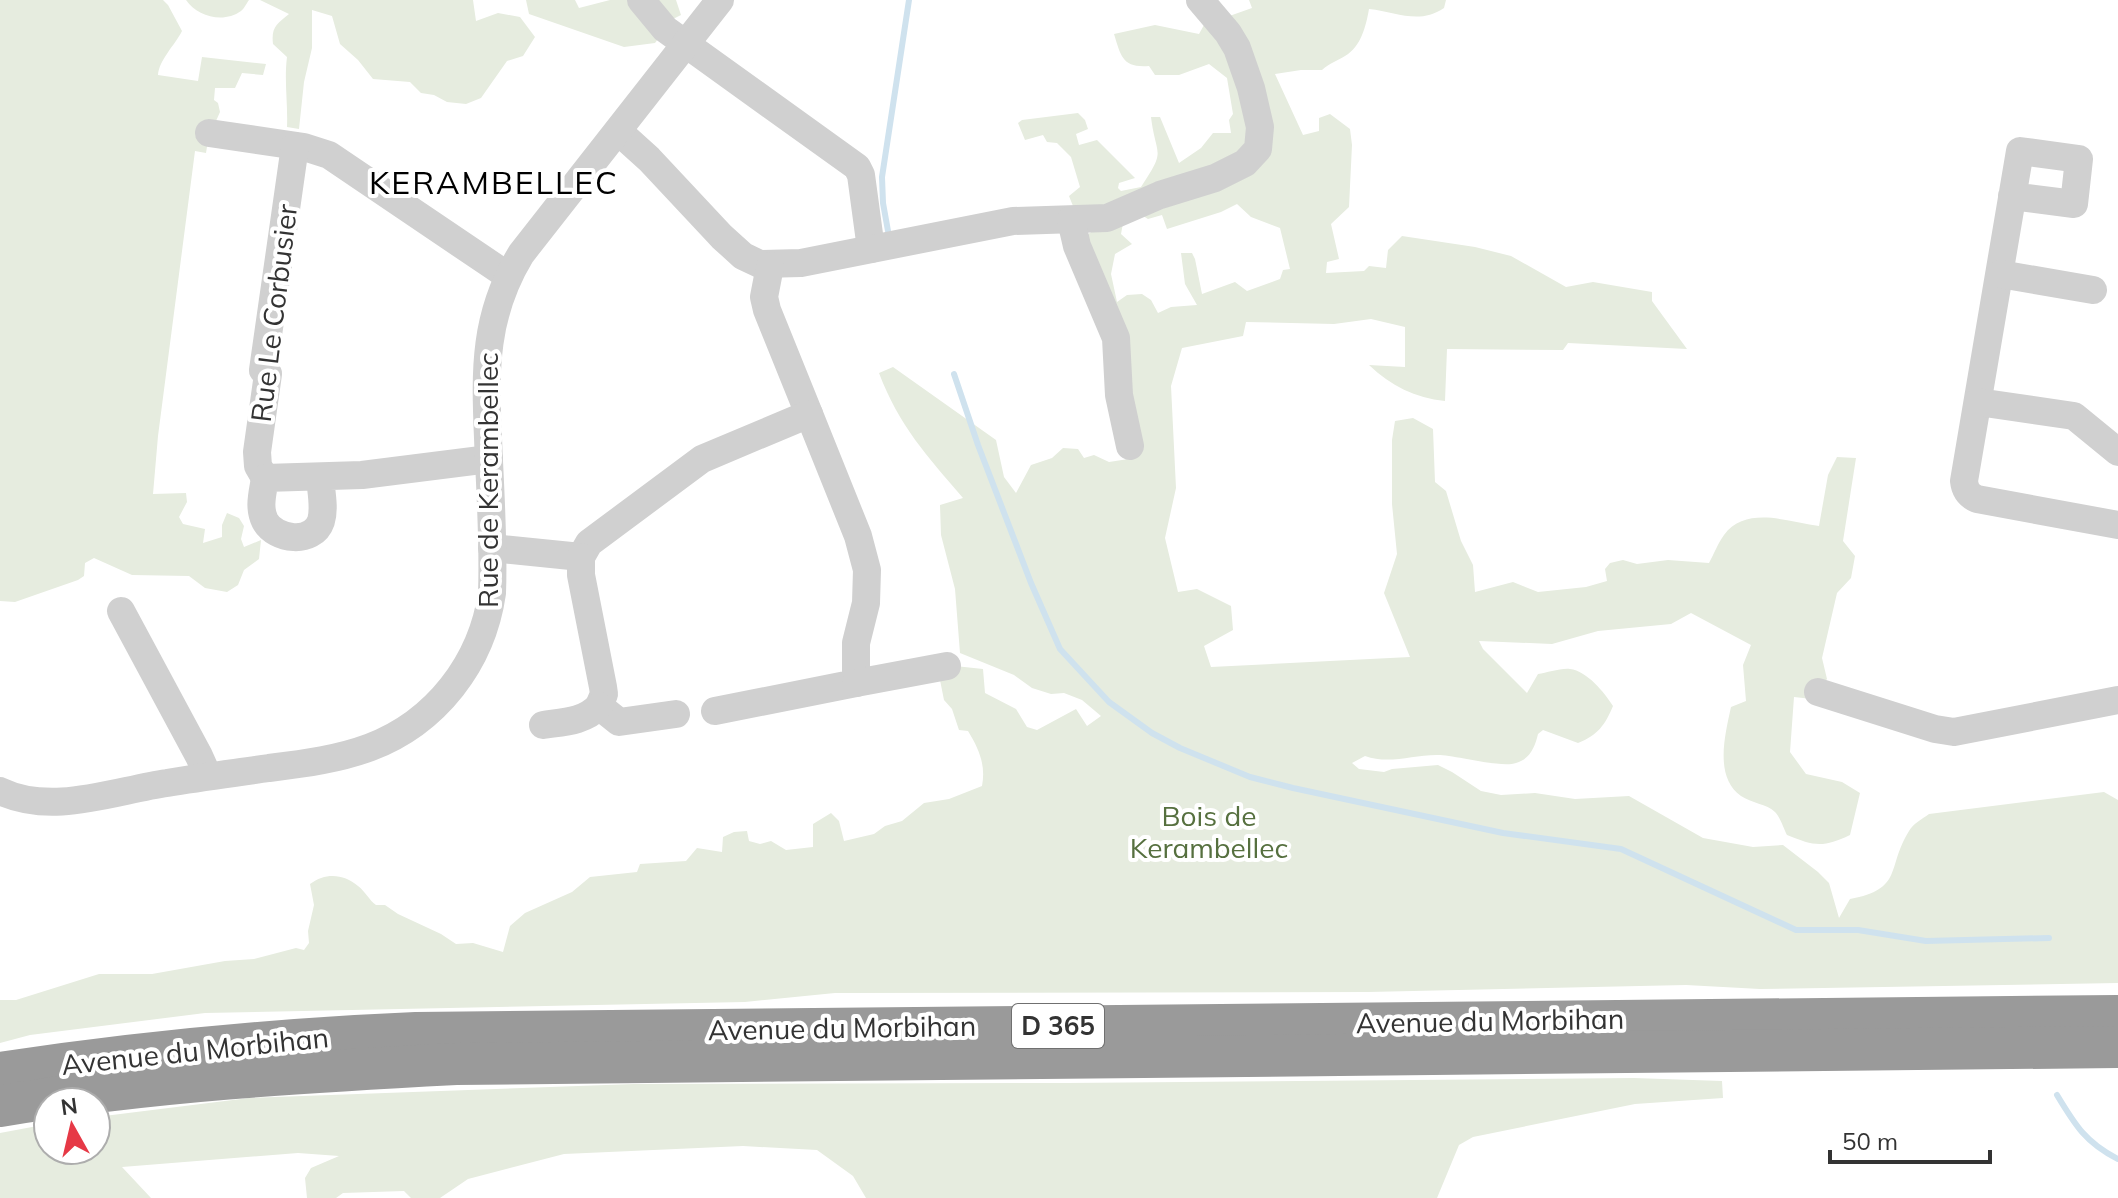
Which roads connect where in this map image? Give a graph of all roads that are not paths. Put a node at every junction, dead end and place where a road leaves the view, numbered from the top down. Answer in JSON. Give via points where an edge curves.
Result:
{"nodes":[{"id":1,"x":641,"y":0,"type":"edge"},
{"id":2,"x":720,"y":0,"type":"edge"},
{"id":3,"x":1200,"y":0,"type":"edge"},
{"id":4,"x":685,"y":43,"type":"junction"},
{"id":5,"x":618,"y":131,"type":"junction"},
{"id":6,"x":209,"y":133,"type":"dead end"},
{"id":7,"x":295,"y":146,"type":"junction"},
{"id":8,"x":2012,"y":196,"type":"dead end"},
{"id":9,"x":1071,"y":220,"type":"junction"},
{"id":10,"x":871,"y":249,"type":"junction"},
{"id":11,"x":770,"y":266,"type":"junction"},
{"id":12,"x":2000,"y":274,"type":"junction"},
{"id":13,"x":508,"y":276,"type":"junction"},
{"id":14,"x":2093,"y":290,"type":"dead end"},
{"id":15,"x":1978,"y":402,"type":"junction"},
{"id":16,"x":809,"y":414,"type":"junction"},
{"id":17,"x":1130,"y":446,"type":"dead end"},
{"id":18,"x":2118,"y":452,"type":"edge"},
{"id":19,"x":489,"y":459,"type":"junction"},
{"id":20,"x":265,"y":478,"type":"junction"},
{"id":21,"x":320,"y":478,"type":"junction"},
{"id":22,"x":2118,"y":525,"type":"edge"},
{"id":23,"x":492,"y":548,"type":"junction"},
{"id":24,"x":581,"y":557,"type":"junction"},
{"id":25,"x":121,"y":611,"type":"dead end"},
{"id":26,"x":947,"y":666,"type":"dead end"},
{"id":27,"x":856,"y":683,"type":"junction"},
{"id":28,"x":1818,"y":692,"type":"dead end"},
{"id":29,"x":2118,"y":700,"type":"edge"},
{"id":30,"x":599,"y":706,"type":"junction"},
{"id":31,"x":715,"y":711,"type":"dead end"},
{"id":32,"x":676,"y":714,"type":"dead end"},
{"id":33,"x":543,"y":725,"type":"dead end"},
{"id":34,"x":208,"y":776,"type":"junction"},
{"id":35,"x":0,"y":791,"type":"edge"},
{"id":36,"x":2118,"y":1016,"type":"edge"},
{"id":37,"x":2118,"y":1047,"type":"edge"},
{"id":38,"x":0,"y":1073,"type":"edge"},
{"id":39,"x":0,"y":1106,"type":"edge"}],
"edges":[{"from":1,"to":4,"type":"street","via":[[656,21]]},
{"from":2,"to":4,"type":"street","name":"Rue de Kerambellec"},
{"from":3,"to":9,"type":"street","via":[[1237,48],[1260,127],[1258,149],[1245,163],[1215,178],[1115,216]]},
{"from":4,"to":5,"type":"street","name":"Rue de Kerambellec"},
{"from":4,"to":10,"type":"street","via":[[857,167]]},
{"from":5,"to":11,"type":"street","via":[[743,256]]},
{"from":5,"to":13,"type":"street","name":"Rue de Kerambellec"},
{"from":6,"to":7,"type":"street"},
{"from":7,"to":13,"type":"street","via":[[343,162]]},
{"from":7,"to":20,"type":"street","name":"Rue Le Corbusier","via":[[263,370],[268,374],[257,452]]},
{"from":8,"to":12,"type":"street"},
{"from":9,"to":10,"type":"street","via":[[1013,221]]},
{"from":9,"to":17,"type":"street","via":[[1116,338],[1119,395]]},
{"from":10,"to":11,"type":"street"},
{"from":11,"to":16,"type":"street","via":[[767,310]]},
{"from":12,"to":14,"type":"street"},
{"from":12,"to":15,"type":"street"},
{"from":13,"to":19,"type":"street","name":"Rue de Kerambellec","via":[[488,347]]},
{"from":15,"to":18,"type":"street","via":[[2074,416]]},
{"from":15,"to":22,"type":"street","via":[[1964,481],[1971,497]]},
{"from":16,"to":24,"type":"street","via":[[702,459],[589,543]]},
{"from":16,"to":27,"type":"street","via":[[867,570]]},
{"from":19,"to":21,"type":"street"},
{"from":19,"to":23,"type":"street","name":"Rue de Kerambellec"},
{"from":20,"to":21,"type":"street"},
{"from":20,"to":21,"type":"street","name":"Rue Le Corbusier","via":[[262,508],[267,524],[293,537],[308,536],[320,523]]},
{"from":23,"to":24,"type":"street"},
{"from":23,"to":34,"type":"street","name":"Rue de Kerambellec","via":[[492,593],[483,632],[458,679],[421,720],[386,742],[344,757]]},
{"from":24,"to":30,"type":"street","via":[[604,694]]},
{"from":25,"to":34,"type":"street"},
{"from":26,"to":27,"type":"street"},
{"from":27,"to":31,"type":"street"},
{"from":28,"to":29,"type":"street","via":[[1954,732]]},
{"from":30,"to":32,"type":"street","via":[[619,722]]},
{"from":30,"to":33,"type":"street","via":[[579,719]]},
{"from":34,"to":35,"type":"street","name":"Rue de Kerambellec","via":[[46,803]]},
{"from":36,"to":38,"type":"highway","name":"Avenue du Morbihan","number":"D 365","via":[[416,1033],[176,1049]]},
{"from":37,"to":39,"type":"highway","name":"Avenue du Morbihan","number":"D 365","via":[[456,1064],[225,1079]]}]}
